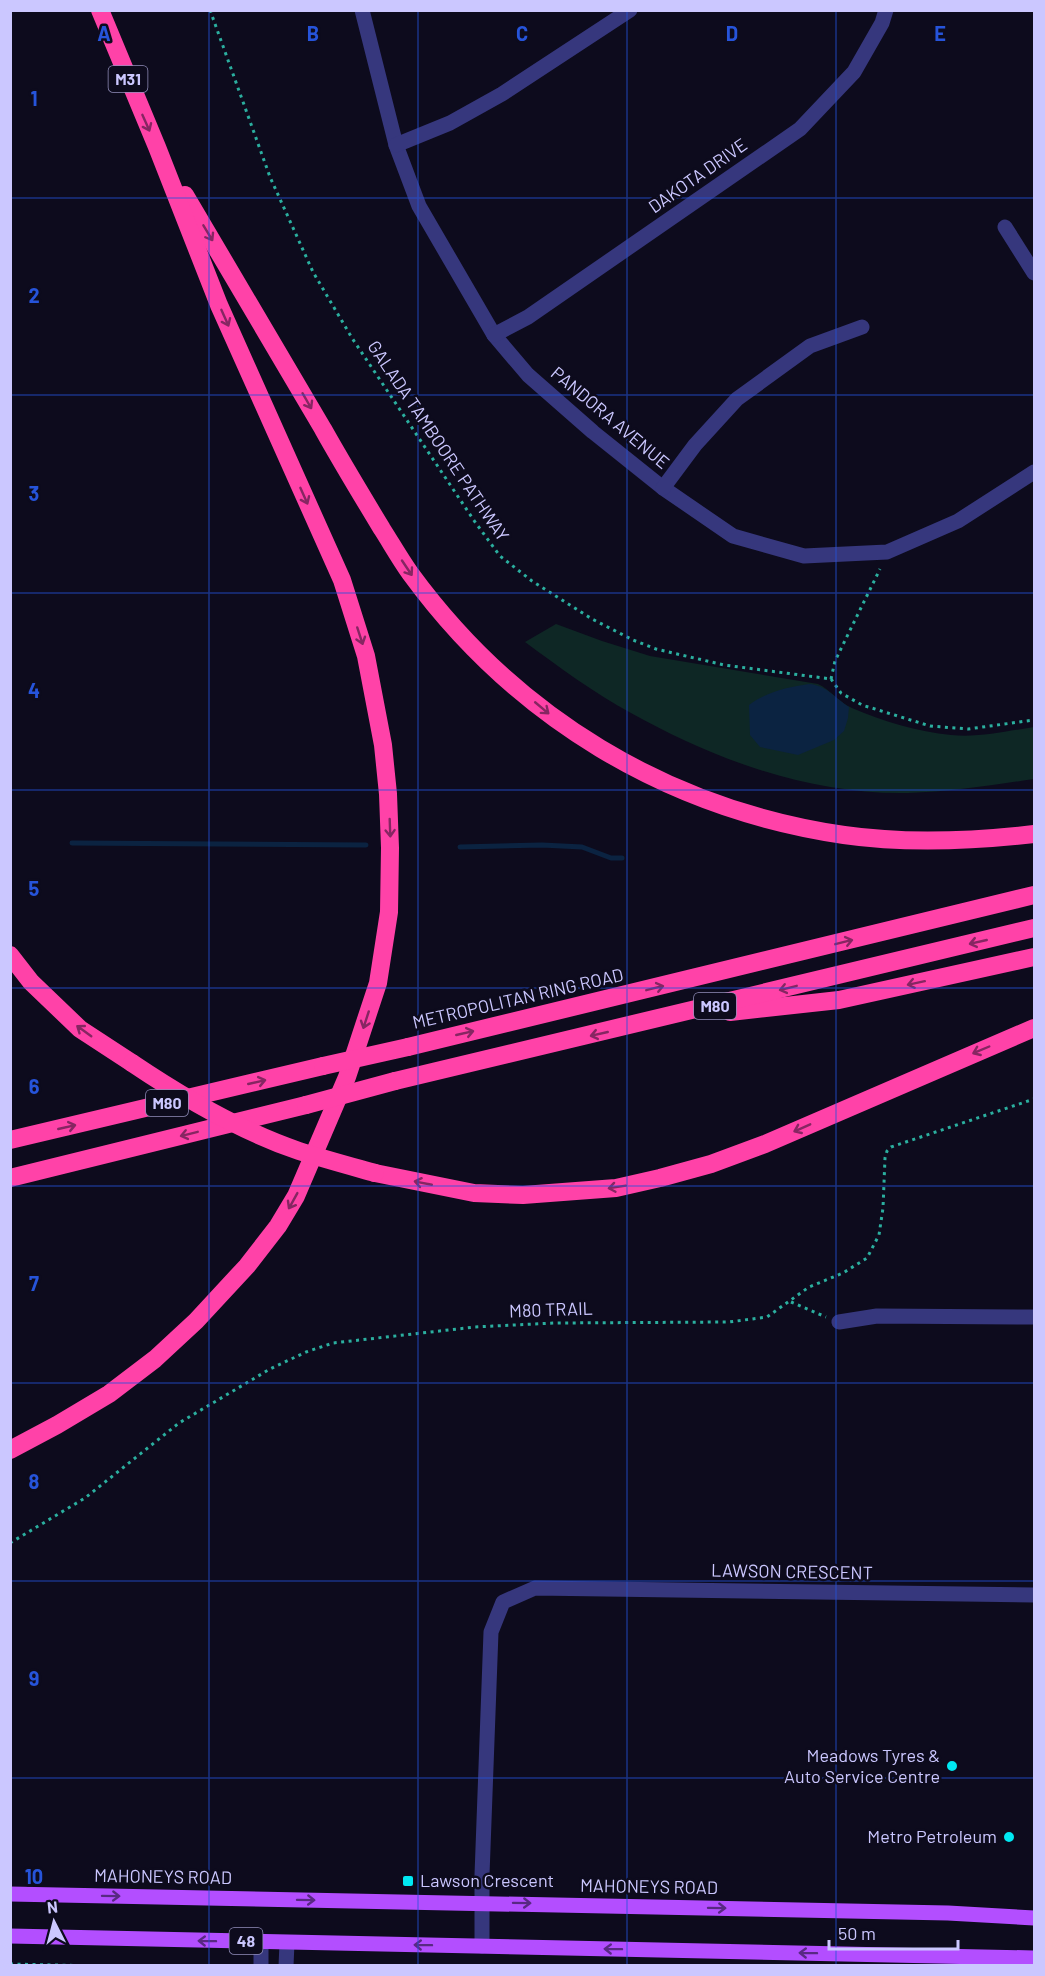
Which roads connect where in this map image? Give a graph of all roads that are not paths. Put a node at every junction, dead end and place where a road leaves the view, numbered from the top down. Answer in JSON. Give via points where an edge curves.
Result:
{"nodes":[{"id":1,"x":100,"y":10,"type":"edge"},
{"id":2,"x":362,"y":10,"type":"edge"},
{"id":3,"x":630,"y":10,"type":"edge"},
{"id":4,"x":886,"y":10,"type":"edge"},
{"id":5,"x":396,"y":145,"type":"junction"},
{"id":6,"x":157,"y":147,"type":"junction"},
{"id":7,"x":1005,"y":227,"type":"dead end"},
{"id":8,"x":1035,"y":273,"type":"edge"},
{"id":9,"x":862,"y":327,"type":"dead end"},
{"id":10,"x":494,"y":335,"type":"junction"},
{"id":11,"x":1033,"y":478,"type":"edge"},
{"id":12,"x":663,"y":488,"type":"junction"},
{"id":13,"x":1035,"y":834,"type":"edge"},
{"id":14,"x":1035,"y":896,"type":"edge"},
{"id":15,"x":1035,"y":928,"type":"edge"},
{"id":16,"x":10,"y":955,"type":"edge"},
{"id":17,"x":1035,"y":957,"type":"edge"},
{"id":18,"x":658,"y":1020,"type":"junction"},
{"id":19,"x":1035,"y":1028,"type":"edge"},
{"id":20,"x":10,"y":1140,"type":"edge"},
{"id":21,"x":10,"y":1178,"type":"edge"},
{"id":22,"x":1035,"y":1317,"type":"edge"},
{"id":23,"x":839,"y":1322,"type":"road end"},
{"id":24,"x":10,"y":1450,"type":"edge"},
{"id":25,"x":1035,"y":1595,"type":"edge"},
{"id":26,"x":10,"y":1894,"type":"edge"},
{"id":27,"x":482,"y":1903,"type":"junction"},
{"id":28,"x":1035,"y":1918,"type":"edge"},
{"id":29,"x":10,"y":1936,"type":"edge"},
{"id":30,"x":261,"y":1942,"type":"junction"},
{"id":31,"x":287,"y":1943,"type":"junction"},
{"id":32,"x":482,"y":1946,"type":"junction"},
{"id":33,"x":1035,"y":1958,"type":"edge"},
{"id":34,"x":261,"y":1965,"type":"edge"},
{"id":35,"x":286,"y":1965,"type":"edge"}],
"edges":[{"from":1,"to":6,"type":"highway","number":"M31","one_way":true},
{"from":2,"to":5,"type":"street","name":"PANDORA AVENUE"},
{"from":3,"to":5,"type":"street","via":[[501,94],[450,123]]},
{"from":4,"to":10,"type":"street","name":"DAKOTA DRIVE","via":[[854,72],[800,129],[528,317]]},
{"from":5,"to":10,"type":"street","name":"PANDORA AVENUE","via":[[419,206]]},
{"from":6,"to":13,"type":"highway","one_way":true,"via":[[409,571],[469,644],[552,717],[632,768],[675,789],[786,825],[846,836],[903,840]]},
{"from":6,"to":24,"type":"highway","one_way":true,"via":[[219,304],[342,580],[366,656],[388,794],[389,912],[378,983],[347,1077],[296,1196],[278,1226],[247,1266],[155,1359],[109,1394]]},
{"from":7,"to":8,"type":"street"},
{"from":9,"to":12,"type":"street","via":[[810,346],[737,399]]},
{"from":10,"to":12,"type":"street","name":"PANDORA AVENUE","via":[[528,375]]},
{"from":11,"to":12,"type":"street","name":"PANDORA AVENUE","via":[[958,521],[887,552],[804,556],[733,536]]},
{"from":20,"to":14,"type":"highway","name":"METROPOLITAN RING ROAD","number":"M80","one_way":true,"bridge":true},
{"from":15,"to":18,"type":"highway","number":"M80","one_way":true},
{"from":19,"to":16,"type":"highway","one_way":true,"bridge":true,"via":[[711,1164],[616,1188],[523,1195],[474,1193],[375,1173],[298,1150],[209,1110],[80,1029],[31,982]]},
{"from":17,"to":18,"type":"highway","one_way":true,"via":[[839,1000]]},
{"from":18,"to":21,"type":"highway","number":"M80","one_way":true,"bridge":true,"via":[[395,1081]]},
{"from":22,"to":23,"type":"street","via":[[877,1316]]},
{"from":25,"to":27,"type":"street","name":"LAWSON CRESCENT","via":[[535,1588],[503,1602],[491,1632]]},
{"from":26,"to":27,"type":"main road","name":"MAHONEYS ROAD","one_way":true},
{"from":27,"to":28,"type":"main road","name":"MAHONEYS ROAD","one_way":true},
{"from":27,"to":32,"type":"street","name":"LAWSON CRESCENT"},
{"from":30,"to":29,"type":"main road","number":"48","one_way":true},
{"from":30,"to":31,"type":"main road","number":"48"},
{"from":30,"to":34,"type":"street"},
{"from":32,"to":31,"type":"main road","number":"48","one_way":true},
{"from":31,"to":35,"type":"street"},
{"from":33,"to":32,"type":"main road","number":"48","one_way":true}]}
